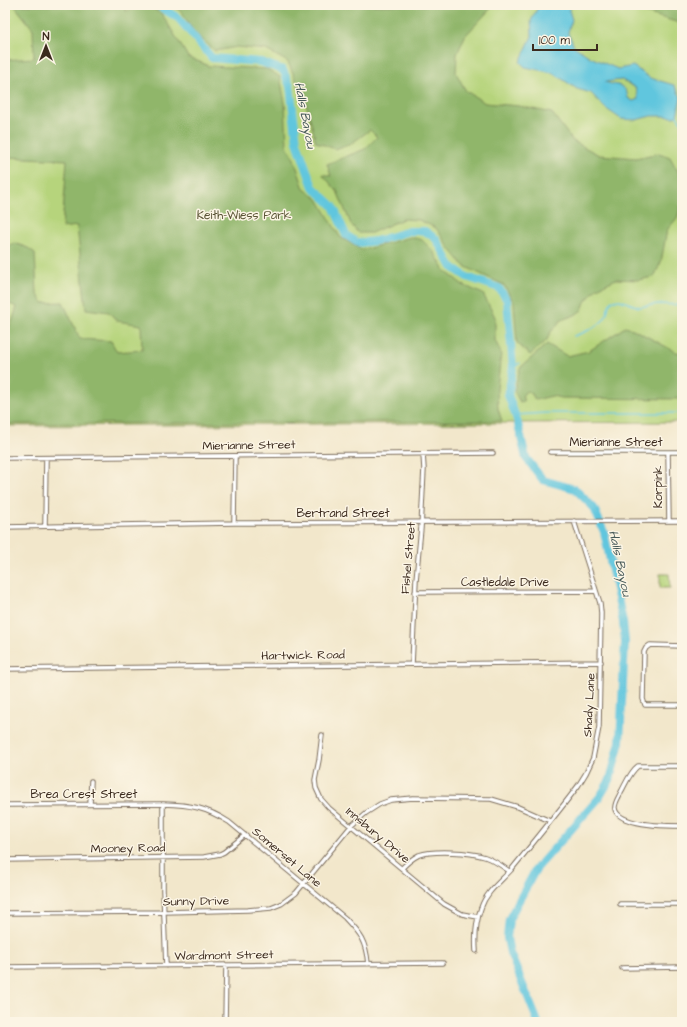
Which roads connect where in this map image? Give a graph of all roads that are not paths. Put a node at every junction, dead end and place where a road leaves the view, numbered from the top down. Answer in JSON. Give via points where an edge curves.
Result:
{"nodes":[{"id":1,"x":550,"y":452,"type":"dead end"},
{"id":2,"x":668,"y":452,"type":"junction"},
{"id":3,"x":682,"y":452,"type":"edge"},
{"id":4,"x":493,"y":453,"type":"dead end"},
{"id":5,"x":423,"y":454,"type":"junction"},
{"id":6,"x":235,"y":456,"type":"junction"},
{"id":7,"x":5,"y":458,"type":"edge"},
{"id":8,"x":46,"y":458,"type":"junction"},
{"id":9,"x":574,"y":521,"type":"junction"},
{"id":10,"x":669,"y":521,"type":"junction"},
{"id":11,"x":682,"y":521,"type":"edge"},
{"id":12,"x":421,"y":522,"type":"junction"},
{"id":13,"x":234,"y":523,"type":"junction"},
{"id":14,"x":45,"y":526,"type":"junction"},
{"id":15,"x":5,"y":527,"type":"edge"},
{"id":16,"x":596,"y":591,"type":"junction"},
{"id":17,"x":415,"y":592,"type":"junction"},
{"id":18,"x":682,"y":646,"type":"edge"},
{"id":19,"x":600,"y":662,"type":"junction"},
{"id":20,"x":412,"y":664,"type":"junction"},
{"id":21,"x":5,"y":669,"type":"edge"},
{"id":22,"x":682,"y":705,"type":"edge"},
{"id":23,"x":322,"y":735,"type":"dead end"},
{"id":24,"x":682,"y":766,"type":"edge"},
{"id":25,"x":91,"y":781,"type":"dead end"},
{"id":26,"x":90,"y":804,"type":"junction"},
{"id":27,"x":163,"y":804,"type":"junction"},
{"id":28,"x":5,"y":805,"type":"edge"},
{"id":29,"x":550,"y":821,"type":"junction"},
{"id":30,"x":351,"y":826,"type":"junction"},
{"id":31,"x":682,"y":826,"type":"edge"},
{"id":32,"x":245,"y":835,"type":"junction"},
{"id":33,"x":163,"y":858,"type":"junction"},
{"id":34,"x":5,"y":860,"type":"edge"},
{"id":35,"x":402,"y":868,"type":"junction"},
{"id":36,"x":509,"y":871,"type":"junction"},
{"id":37,"x":304,"y":884,"type":"junction"},
{"id":38,"x":620,"y":904,"type":"dead end"},
{"id":39,"x":682,"y":904,"type":"edge"},
{"id":40,"x":164,"y":912,"type":"junction"},
{"id":41,"x":5,"y":913,"type":"edge"},
{"id":42,"x":478,"y":917,"type":"junction"},
{"id":43,"x":476,"y":951,"type":"dead end"},
{"id":44,"x":444,"y":963,"type":"dead end"},
{"id":45,"x":368,"y":964,"type":"junction"},
{"id":46,"x":166,"y":966,"type":"junction"},
{"id":47,"x":226,"y":966,"type":"junction"},
{"id":48,"x":5,"y":967,"type":"edge"},
{"id":49,"x":682,"y":967,"type":"edge"},
{"id":50,"x":622,"y":968,"type":"dead end"},
{"id":51,"x":225,"y":1022,"type":"edge"}],
"edges":[{"from":1,"to":2,"type":"street","name":"Mierianne Street"},
{"from":2,"to":3,"type":"street","name":"Mierianne Street"},
{"from":2,"to":10,"type":"street","name":"Korpink"},
{"from":4,"to":5,"type":"street","name":"Mierianne Street"},
{"from":5,"to":6,"type":"street","name":"Mierianne Street"},
{"from":5,"to":12,"type":"street","name":"Fishel Street"},
{"from":6,"to":8,"type":"street","name":"Mierianne Street"},
{"from":6,"to":13,"type":"street"},
{"from":7,"to":8,"type":"street","name":"Mierianne Street"},
{"from":8,"to":14,"type":"street"},
{"from":9,"to":10,"type":"street","name":"Bertrand Street"},
{"from":9,"to":12,"type":"street","name":"Bertrand Street"},
{"from":9,"to":16,"type":"street","name":"Shady Lane"},
{"from":10,"to":11,"type":"street","name":"Bertrand Street"},
{"from":12,"to":13,"type":"street","name":"Bertrand Street"},
{"from":12,"to":17,"type":"street","name":"Fishel Street"},
{"from":13,"to":14,"type":"street","name":"Bertrand Street"},
{"from":14,"to":15,"type":"street","name":"Bertrand Street"},
{"from":16,"to":17,"type":"street","name":"Castledale Drive"},
{"from":16,"to":19,"type":"street","name":"Shady Lane","via":[[601,613]]},
{"from":17,"to":20,"type":"street","name":"Fishel Street"},
{"from":18,"to":22,"type":"street","via":[[654,645],[649,646],[644,652],[643,699],[645,705]]},
{"from":19,"to":20,"type":"street","name":"Hartwick Road"},
{"from":19,"to":29,"type":"street","name":"Shady Lane","via":[[599,727],[592,758],[578,786]]},
{"from":20,"to":21,"type":"street","name":"Hartwick Road"},
{"from":23,"to":30,"type":"street","name":"Innsbury Drive","via":[[316,788],[321,799]]},
{"from":24,"to":31,"type":"street","via":[[638,766],[633,770],[617,800],[616,811],[626,819],[648,825]]},
{"from":25,"to":26,"type":"street"},
{"from":26,"to":27,"type":"street","name":"Brea Crest Street"},
{"from":26,"to":28,"type":"street","name":"Brea Crest Street"},
{"from":27,"to":32,"type":"street","name":"Somerset Lane","via":[[187,805],[208,810]]},
{"from":27,"to":33,"type":"street"},
{"from":29,"to":30,"type":"street","via":[[508,803],[491,799],[412,798],[380,804],[366,812]]},
{"from":29,"to":36,"type":"street","name":"Shady Lane"},
{"from":30,"to":35,"type":"street","name":"Innsbury Drive"},
{"from":30,"to":37,"type":"street","name":"Sunny Drive"},
{"from":32,"to":33,"type":"street","name":"Mooney Road","via":[[220,854]]},
{"from":32,"to":37,"type":"street","name":"Somerset Lane"},
{"from":33,"to":34,"type":"street","name":"Mooney Road"},
{"from":33,"to":40,"type":"street"},
{"from":35,"to":36,"type":"street","via":[[420,855],[455,853],[486,857]]},
{"from":35,"to":42,"type":"street","name":"Innsbury Drive","via":[[454,910]]},
{"from":36,"to":42,"type":"street","name":"Shady Lane","via":[[487,897]]},
{"from":37,"to":40,"type":"street","name":"Sunny Drive","via":[[289,899],[271,908]]},
{"from":37,"to":45,"type":"street","name":"Somerset Lane","via":[[357,930],[365,944]]},
{"from":38,"to":39,"type":"street"},
{"from":40,"to":41,"type":"street","name":"Sunny Drive"},
{"from":40,"to":46,"type":"street"},
{"from":42,"to":43,"type":"street","name":"Shady Lane"},
{"from":44,"to":45,"type":"street","name":"Wardmont Street"},
{"from":45,"to":47,"type":"street","name":"Wardmont Street"},
{"from":46,"to":47,"type":"street","name":"Wardmont Street"},
{"from":46,"to":48,"type":"street","name":"Wardmont Street"},
{"from":47,"to":51,"type":"street"},
{"from":49,"to":50,"type":"street"}]}
